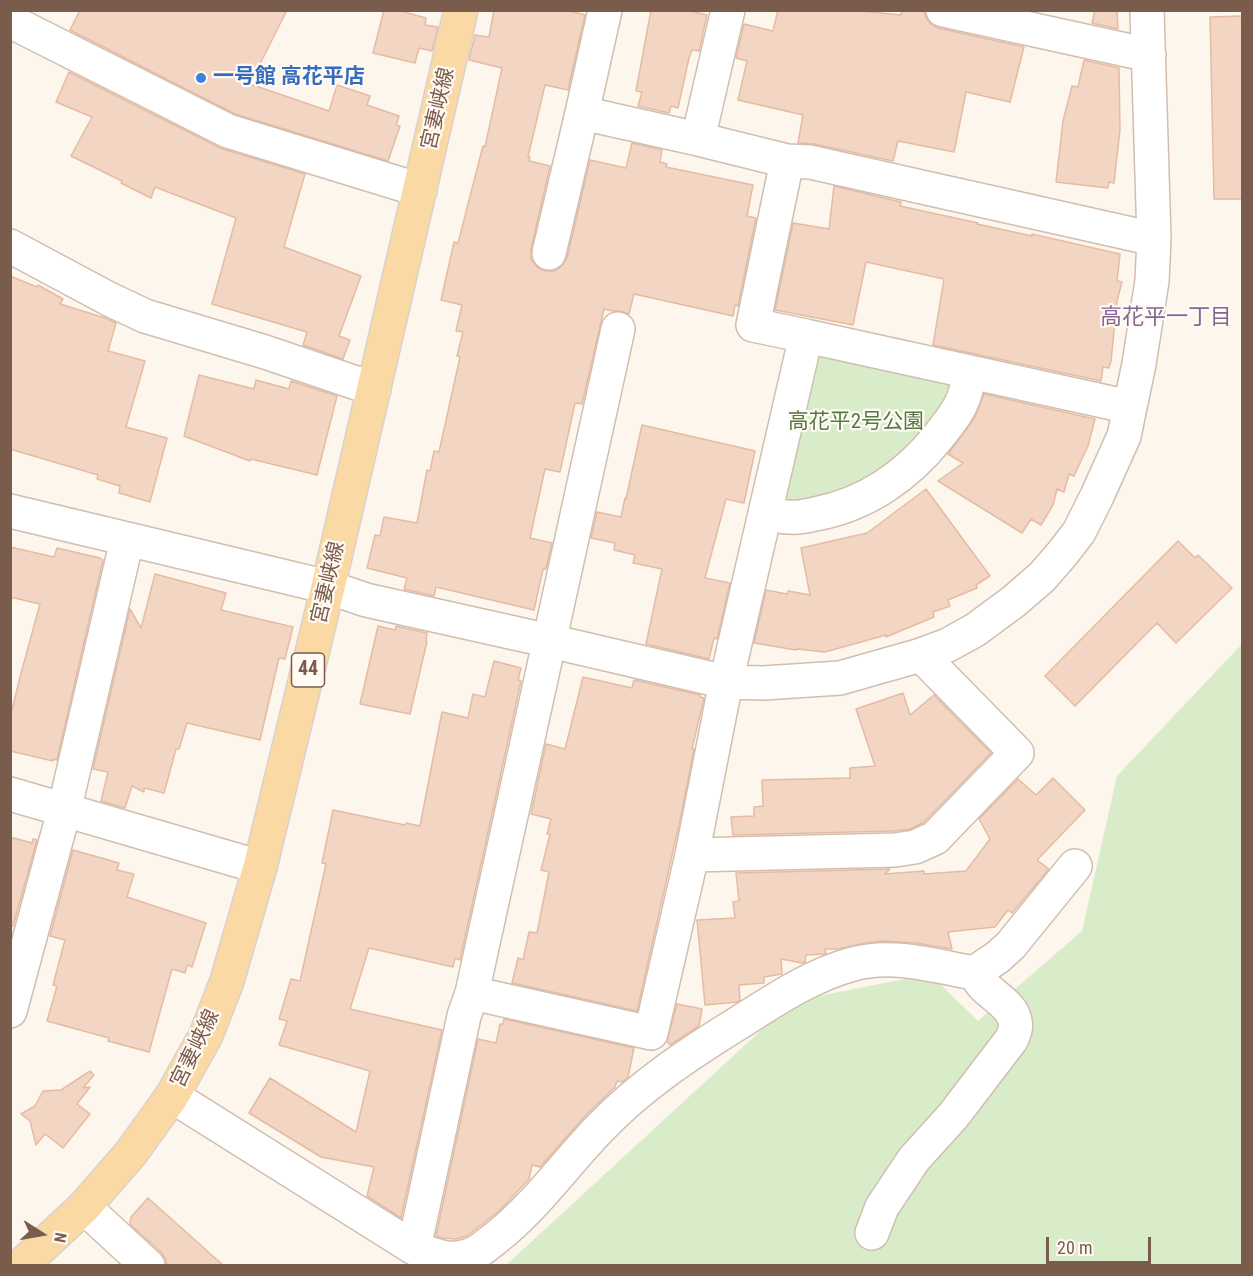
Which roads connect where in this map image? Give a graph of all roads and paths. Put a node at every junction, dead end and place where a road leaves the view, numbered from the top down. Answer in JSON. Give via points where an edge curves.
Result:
{"nodes":[{"id":1,"x":461,"y":10,"type":"edge"},
{"id":2,"x":605,"y":10,"type":"edge"},
{"id":3,"x":728,"y":10,"type":"edge"},
{"id":4,"x":943,"y":10,"type":"edge"},
{"id":5,"x":1147,"y":10,"type":"edge"},
{"id":6,"x":10,"y":21,"type":"edge"},
{"id":7,"x":1149,"y":55,"type":"junction"},
{"id":8,"x":582,"y":113,"type":"junction"},
{"id":9,"x":698,"y":139,"type":"junction"},
{"id":10,"x":787,"y":161,"type":"junction"},
{"id":11,"x":420,"y":190,"type":"junction"},
{"id":12,"x":1154,"y":239,"type":"junction"},
{"id":13,"x":10,"y":246,"type":"edge"},
{"id":14,"x":549,"y":254,"type":"dead end"},
{"id":15,"x":618,"y":329,"type":"dead end"},
{"id":16,"x":806,"y":336,"type":"junction"},
{"id":17,"x":970,"y":372,"type":"junction"},
{"id":18,"x":374,"y":389,"type":"junction"},
{"id":19,"x":1130,"y":407,"type":"junction"},
{"id":20,"x":10,"y":511,"type":"edge"},
{"id":21,"x":765,"y":513,"type":"junction"},
{"id":22,"x":127,"y":540,"type":"junction"},
{"id":23,"x":328,"y":587,"type":"junction"},
{"id":24,"x":550,"y":640,"type":"junction"},
{"id":25,"x":921,"y":655,"type":"junction"},
{"id":26,"x":726,"y":682,"type":"junction"},
{"id":27,"x":10,"y":794,"type":"edge"},
{"id":28,"x":64,"y":811,"type":"junction"},
{"id":29,"x":692,"y":855,"type":"junction"},
{"id":30,"x":1075,"y":866,"type":"dead end"},
{"id":31,"x":260,"y":867,"type":"junction"},
{"id":32,"x":974,"y":974,"type":"junction"},
{"id":33,"x":472,"y":993,"type":"junction"},
{"id":34,"x":10,"y":1011,"type":"edge"},
{"id":35,"x":172,"y":1096,"type":"junction"},
{"id":36,"x":84,"y":1207,"type":"junction"},
{"id":37,"x":872,"y":1233,"type":"dead end"},
{"id":38,"x":414,"y":1248,"type":"junction"},
{"id":39,"x":21,"y":1266,"type":"edge"},
{"id":40,"x":148,"y":1266,"type":"edge"}],
"edges":[{"from":1,"to":11,"type":"main road","name":"宮妻峡線","number":"44"},
{"from":2,"to":8,"type":"street"},
{"from":3,"to":9,"type":"street"},
{"from":4,"to":7,"type":"street"},
{"from":5,"to":7,"type":"street"},
{"from":6,"to":11,"type":"street","via":[[228,131]]},
{"from":7,"to":12,"type":"street"},
{"from":8,"to":9,"type":"street"},
{"from":8,"to":14,"type":"street"},
{"from":9,"to":10,"type":"street"},
{"from":10,"to":12,"type":"street","via":[[810,162]]},
{"from":10,"to":16,"type":"street","via":[[753,325]]},
{"from":11,"to":18,"type":"main road","name":"宮妻峡線","number":"44"},
{"from":12,"to":19,"type":"street","via":[[1152,281]]},
{"from":13,"to":18,"type":"street","via":[[145,316]]},
{"from":15,"to":24,"type":"street"},
{"from":16,"to":17,"type":"street"},
{"from":16,"to":21,"type":"street"},
{"from":17,"to":19,"type":"street"},
{"from":17,"to":21,"type":"street","via":[[963,400],[951,420],[909,469],[884,487],[826,512],[790,518]]},
{"from":18,"to":23,"type":"main road","name":"宮妻峡線","number":"44"},
{"from":19,"to":25,"type":"street","via":[[1124,436],[1097,496],[1079,532],[1062,554],[1042,577],[975,630]]},
{"from":20,"to":22,"type":"street"},
{"from":21,"to":26,"type":"street"},
{"from":22,"to":23,"type":"street"},
{"from":22,"to":28,"type":"street"},
{"from":23,"to":24,"type":"street","via":[[366,600]]},
{"from":23,"to":31,"type":"main road","name":"宮妻峡線","number":"44"},
{"from":24,"to":26,"type":"street"},
{"from":24,"to":33,"type":"street"},
{"from":25,"to":26,"type":"street","via":[[840,678]]},
{"from":25,"to":29,"type":"street","via":[[1017,753],[935,838],[895,850]]},
{"from":26,"to":29,"type":"street"},
{"from":27,"to":28,"type":"street"},
{"from":28,"to":31,"type":"street"},
{"from":28,"to":34,"type":"street"},
{"from":29,"to":33,"type":"street","via":[[651,1033]]},
{"from":30,"to":32,"type":"street","via":[[1011,945]]},
{"from":31,"to":35,"type":"main road","name":"宮妻峡線","number":"44","via":[[227,981],[206,1035]]},
{"from":32,"to":37,"type":"street","via":[[1006,1005],[1016,1030],[953,1116],[914,1158],[882,1207]]},
{"from":32,"to":38,"type":"street","via":[[907,960],[877,960],[829,972],[786,993],[692,1052],[626,1102],[509,1227],[477,1252],[450,1259]]},
{"from":33,"to":38,"type":"street"},
{"from":35,"to":36,"type":"main road","name":"宮妻峡線","number":"44","via":[[131,1153]]},
{"from":35,"to":38,"type":"street"},
{"from":36,"to":39,"type":"main road","name":"宮妻峡線","number":"44"},
{"from":36,"to":40,"type":"street"}]}
